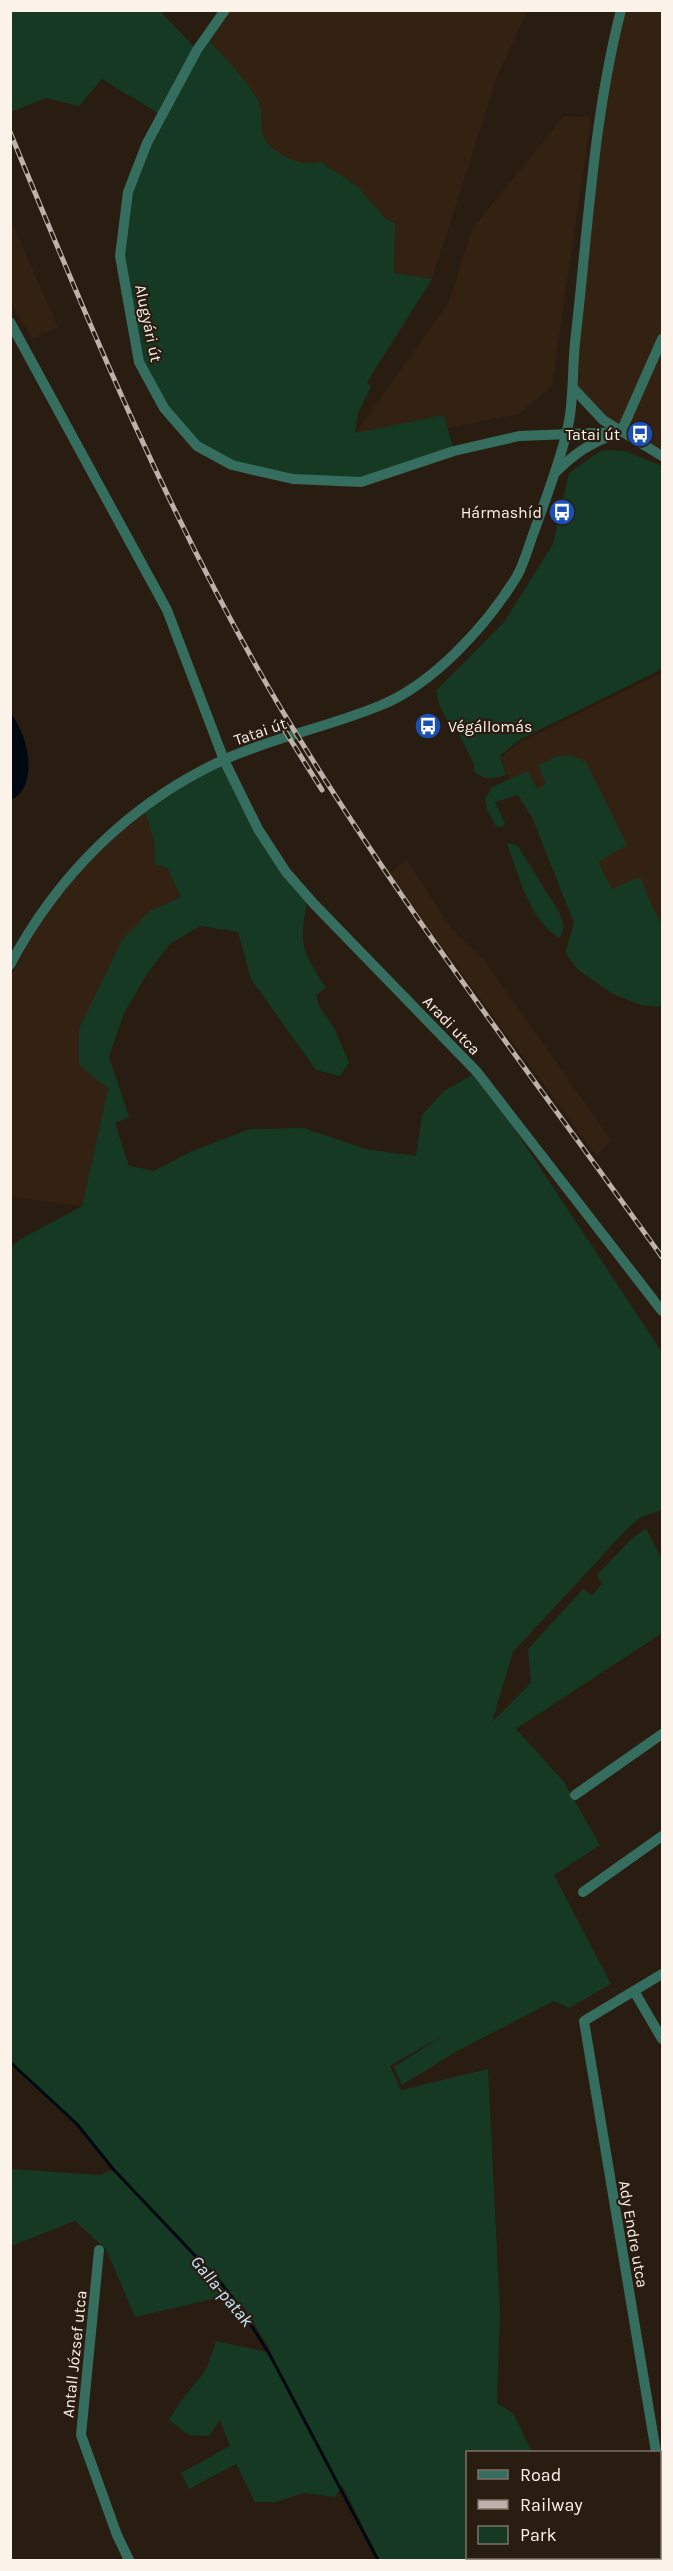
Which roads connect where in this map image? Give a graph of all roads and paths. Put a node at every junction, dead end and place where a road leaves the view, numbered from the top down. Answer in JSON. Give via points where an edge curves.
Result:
{"nodes":[{"id":1,"x":225,"y":10,"type":"edge"},
{"id":2,"x":621,"y":10,"type":"edge"},
{"id":3,"x":10,"y":322,"type":"edge"},
{"id":4,"x":663,"y":339,"type":"edge"},
{"id":5,"x":573,"y":388,"type":"junction"},
{"id":6,"x":621,"y":432,"type":"junction"},
{"id":7,"x":567,"y":433,"type":"junction"},
{"id":8,"x":663,"y":456,"type":"edge"},
{"id":9,"x":553,"y":475,"type":"junction"},
{"id":10,"x":224,"y":760,"type":"junction"},
{"id":11,"x":10,"y":965,"type":"edge"},
{"id":12,"x":663,"y":1311,"type":"edge"},
{"id":13,"x":663,"y":1734,"type":"edge"},
{"id":14,"x":575,"y":1795,"type":"dead end"},
{"id":15,"x":663,"y":1836,"type":"edge"},
{"id":16,"x":583,"y":1892,"type":"dead end"},
{"id":17,"x":663,"y":1974,"type":"edge"},
{"id":18,"x":634,"y":1991,"type":"junction"},
{"id":19,"x":663,"y":2039,"type":"edge"},
{"id":20,"x":99,"y":2250,"type":"dead end"},
{"id":21,"x":656,"y":2451,"type":"edge"},
{"id":22,"x":661,"y":2479,"type":"edge"},
{"id":23,"x":663,"y":2496,"type":"edge"},
{"id":24,"x":129,"y":2560,"type":"edge"}],
"edges":[{"from":1,"to":7,"type":"street","name":"Alugyári út","via":[[197,50],[161,115],[128,192],[120,256],[139,362],[164,408],[197,446],[232,465],[293,479],[361,482],[479,444]]},
{"from":2,"to":5,"type":"street","name":"Tatai út","via":[[595,142]]},
{"from":3,"to":10,"type":"street","name":"Tatai út","via":[[167,610]]},
{"from":4,"to":6,"type":"street"},
{"from":5,"to":6,"type":"street","via":[[588,406]]},
{"from":5,"to":7,"type":"street","name":"Tatai út"},
{"from":6,"to":7,"type":"street","name":"Alugyári út"},
{"from":6,"to":8,"type":"street"},
{"from":6,"to":9,"type":"street","via":[[588,445]]},
{"from":7,"to":9,"type":"street","name":"Tatai út"},
{"from":9,"to":10,"type":"street","name":"Tatai út","via":[[518,574],[458,653],[382,705]]},
{"from":10,"to":11,"type":"street","via":[[164,793],[96,847],[53,895]]},
{"from":10,"to":12,"type":"street","name":"Aradi utca","via":[[258,829],[286,872],[477,1072]]},
{"from":13,"to":14,"type":"street"},
{"from":15,"to":16,"type":"street"},
{"from":17,"to":18,"type":"street"},
{"from":18,"to":19,"type":"street"},
{"from":18,"to":21,"type":"street","name":"Ady Endre utca","via":[[584,2021]]},
{"from":20,"to":24,"type":"street","name":"Antall József utca","via":[[81,2435]]},
{"from":22,"to":23,"type":"street"}]}
